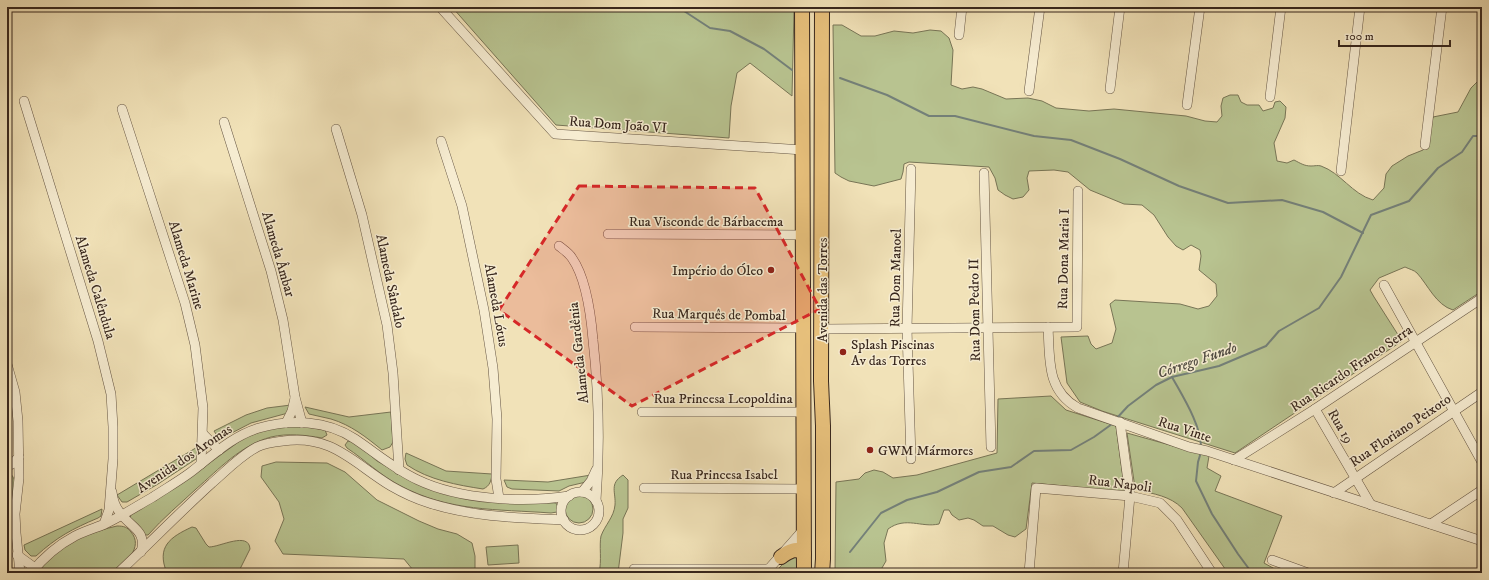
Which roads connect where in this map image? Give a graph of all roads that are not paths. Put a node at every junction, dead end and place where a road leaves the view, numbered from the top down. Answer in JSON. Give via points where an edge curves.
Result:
{"nodes":[{"id":1,"x":440,"y":7,"type":"edge"},
{"id":2,"x":802,"y":7,"type":"edge"},
{"id":3,"x":822,"y":7,"type":"edge"},
{"id":4,"x":962,"y":7,"type":"edge"},
{"id":5,"x":1040,"y":7,"type":"edge"},
{"id":6,"x":1120,"y":7,"type":"edge"},
{"id":7,"x":1200,"y":7,"type":"edge"},
{"id":8,"x":1282,"y":7,"type":"edge"},
{"id":9,"x":1360,"y":7,"type":"edge"},
{"id":10,"x":1442,"y":7,"type":"edge"},
{"id":11,"x":959,"y":36,"type":"dead end"},
{"id":12,"x":1110,"y":89,"type":"dead end"},
{"id":13,"x":1029,"y":91,"type":"dead end"},
{"id":14,"x":1270,"y":97,"type":"dead end"},
{"id":15,"x":24,"y":101,"type":"dead end"},
{"id":16,"x":1187,"y":105,"type":"dead end"},
{"id":17,"x":122,"y":109,"type":"dead end"},
{"id":18,"x":224,"y":122,"type":"dead end"},
{"id":19,"x":336,"y":129,"type":"dead end"},
{"id":20,"x":441,"y":141,"type":"dead end"},
{"id":21,"x":1425,"y":145,"type":"dead end"},
{"id":22,"x":803,"y":150,"type":"junction"},
{"id":23,"x":911,"y":170,"type":"dead end"},
{"id":24,"x":1341,"y":171,"type":"dead end"},
{"id":25,"x":984,"y":173,"type":"dead end"},
{"id":26,"x":1078,"y":191,"type":"dead end"},
{"id":27,"x":608,"y":234,"type":"dead end"},
{"id":28,"x":803,"y":235,"type":"junction"},
{"id":29,"x":559,"y":246,"type":"dead end"},
{"id":30,"x":1384,"y":285,"type":"dead end"},
{"id":31,"x":1482,"y":298,"type":"edge"},
{"id":32,"x":635,"y":327,"type":"dead end"},
{"id":33,"x":1048,"y":327,"type":"junction"},
{"id":34,"x":803,"y":328,"type":"junction"},
{"id":35,"x":988,"y":328,"type":"junction"},
{"id":36,"x":822,"y":329,"type":"junction"},
{"id":37,"x":907,"y":329,"type":"junction"},
{"id":38,"x":1415,"y":341,"type":"junction"},
{"id":39,"x":804,"y":357,"type":"junction"},
{"id":40,"x":7,"y":364,"type":"edge"},
{"id":41,"x":821,"y":381,"type":"junction"},
{"id":42,"x":1482,"y":392,"type":"edge"},
{"id":43,"x":295,"y":397,"type":"junction"},
{"id":44,"x":1315,"y":409,"type":"junction"},
{"id":45,"x":1453,"y":410,"type":"junction"},
{"id":46,"x":642,"y":412,"type":"dead end"},
{"id":47,"x":804,"y":412,"type":"junction"},
{"id":48,"x":1119,"y":422,"type":"junction"},
{"id":49,"x":286,"y":423,"type":"junction"},
{"id":50,"x":302,"y":423,"type":"junction"},
{"id":51,"x":332,"y":427,"type":"junction"},
{"id":52,"x":203,"y":434,"type":"junction"},
{"id":53,"x":348,"y":435,"type":"junction"},
{"id":54,"x":325,"y":444,"type":"junction"},
{"id":55,"x":397,"y":444,"type":"junction"},
{"id":56,"x":991,"y":447,"type":"dead end"},
{"id":57,"x":219,"y":450,"type":"junction"},
{"id":58,"x":339,"y":450,"type":"junction"},
{"id":59,"x":19,"y":457,"type":"junction"},
{"id":60,"x":382,"y":459,"type":"junction"},
{"id":61,"x":911,"y":459,"type":"dead end"},
{"id":62,"x":1234,"y":460,"type":"junction"},
{"id":63,"x":1482,"y":462,"type":"edge"},
{"id":64,"x":201,"y":464,"type":"junction"},
{"id":65,"x":7,"y":466,"type":"edge"},
{"id":66,"x":598,"y":466,"type":"junction"},
{"id":67,"x":7,"y":470,"type":"edge"},
{"id":68,"x":399,"y":470,"type":"junction"},
{"id":69,"x":19,"y":478,"type":"junction"},
{"id":70,"x":1355,"y":478,"type":"junction"},
{"id":71,"x":496,"y":479,"type":"junction"},
{"id":72,"x":111,"y":487,"type":"junction"},
{"id":73,"x":644,"y":488,"type":"dead end"},
{"id":74,"x":804,"y":489,"type":"junction"},
{"id":75,"x":1482,"y":490,"type":"edge"},
{"id":76,"x":582,"y":492,"type":"junction"},
{"id":77,"x":1334,"y":493,"type":"junction"},
{"id":78,"x":569,"y":496,"type":"junction"},
{"id":79,"x":1130,"y":496,"type":"junction"},
{"id":80,"x":17,"y":497,"type":"junction"},
{"id":81,"x":487,"y":497,"type":"junction"},
{"id":82,"x":499,"y":498,"type":"junction"},
{"id":83,"x":596,"y":501,"type":"junction"},
{"id":84,"x":7,"y":503,"type":"edge"},
{"id":85,"x":1371,"y":505,"type":"junction"},
{"id":86,"x":7,"y":507,"type":"edge"},
{"id":87,"x":16,"y":514,"type":"junction"},
{"id":88,"x":122,"y":515,"type":"junction"},
{"id":89,"x":564,"y":520,"type":"junction"},
{"id":90,"x":104,"y":524,"type":"junction"},
{"id":91,"x":1431,"y":524,"type":"junction"},
{"id":92,"x":804,"y":529,"type":"junction"},
{"id":93,"x":1482,"y":541,"type":"edge"},
{"id":94,"x":141,"y":552,"type":"junction"},
{"id":95,"x":804,"y":554,"type":"junction"},
{"id":96,"x":17,"y":555,"type":"junction"},
{"id":97,"x":781,"y":556,"type":"junction"},
{"id":98,"x":1272,"y":560,"type":"dead end"},
{"id":99,"x":634,"y":569,"type":"dead end"},
{"id":100,"x":33,"y":570,"type":"edge"},
{"id":101,"x":1290,"y":570,"type":"edge"},
{"id":102,"x":767,"y":571,"type":"edge"},
{"id":103,"x":20,"y":573,"type":"edge"},
{"id":104,"x":118,"y":573,"type":"edge"},
{"id":105,"x":804,"y":573,"type":"edge"},
{"id":106,"x":823,"y":573,"type":"edge"},
{"id":107,"x":1029,"y":573,"type":"edge"},
{"id":108,"x":1123,"y":573,"type":"edge"},
{"id":109,"x":1212,"y":573,"type":"edge"},
{"id":110,"x":1308,"y":573,"type":"edge"}],
"edges":[{"from":1,"to":22,"type":"street","name":"Rua Dom João VI","via":[[555,134]]},
{"from":2,"to":22,"type":"main road","name":"Avenida das Torres"},
{"from":3,"to":36,"type":"main road","name":"Avenida das Torres"},
{"from":4,"to":11,"type":"street"},
{"from":5,"to":13,"type":"street"},
{"from":6,"to":12,"type":"street"},
{"from":7,"to":16,"type":"street"},
{"from":8,"to":14,"type":"street"},
{"from":9,"to":24,"type":"street"},
{"from":10,"to":21,"type":"street"},
{"from":15,"to":72,"type":"street","name":"Alameda Calêndula","via":[[98,341],[111,394]]},
{"from":17,"to":52,"type":"street","name":"Alameda Marine","via":[[185,303],[195,345],[203,408]]},
{"from":18,"to":43,"type":"street","name":"Alameda Âmbar","via":[[271,271],[284,327]]},
{"from":19,"to":55,"type":"street","name":"Alameda Sândalo","via":[[362,216],[387,325]]},
{"from":20,"to":71,"type":"street","name":"Alameda Lótus","via":[[462,206],[484,310],[493,368],[497,420]]},
{"from":22,"to":28,"type":"main road","name":"Avenida das Torres"},
{"from":23,"to":37,"type":"street","name":"Rua Dom Manoel"},
{"from":25,"to":35,"type":"street","name":"Rua Dom Pedro II"},
{"from":26,"to":33,"type":"street","name":"Rua Dona Maria I","via":[[1077,327]]},
{"from":27,"to":28,"type":"street","name":"Rua Visconde de Bárbacema"},
{"from":28,"to":34,"type":"main road","name":"Avenida das Torres"},
{"from":29,"to":66,"type":"street","name":"Alameda Gardênia","via":[[573,259],[587,296],[596,365]]},
{"from":30,"to":38,"type":"street"},
{"from":31,"to":38,"type":"street","name":"Rua Ricardo Franco Serra"},
{"from":32,"to":34,"type":"street","name":"Rua Marquês de Pombal"},
{"from":33,"to":35,"type":"street"},
{"from":33,"to":48,"type":"street","name":"Rua Vinte","via":[[1051,373],[1063,397],[1078,408]]},
{"from":34,"to":39,"type":"main road","name":"Avenida das Torres"},
{"from":35,"to":37,"type":"street"},
{"from":35,"to":56,"type":"street","name":"Rua Dom Pedro II"},
{"from":36,"to":37,"type":"street"},
{"from":36,"to":41,"type":"main road","name":"Avenida das Torres"},
{"from":37,"to":61,"type":"street","name":"Rua Dom Manoel"},
{"from":38,"to":44,"type":"street","name":"Rua Ricardo Franco Serra"},
{"from":38,"to":45,"type":"street"},
{"from":39,"to":41,"type":"main road","via":[[805,380],[809,388],[818,389]]},
{"from":39,"to":47,"type":"main road","name":"Avenida das Torres"},
{"from":40,"to":59,"type":"street","via":[[15,392]]},
{"from":41,"to":106,"type":"main road","name":"Avenida das Torres"},
{"from":42,"to":45,"type":"street","name":"Rua Floriano Peixoto"},
{"from":43,"to":49,"type":"street","name":"Alameda Âmbar"},
{"from":43,"to":50,"type":"street","name":"Alameda Âmbar"},
{"from":44,"to":62,"type":"street","name":"Rua Ricardo Franco Serra"},
{"from":44,"to":70,"type":"street","name":"Rua 19"},
{"from":45,"to":63,"type":"street"},
{"from":45,"to":70,"type":"street","name":"Rua Floriano Peixoto"},
{"from":46,"to":47,"type":"street","name":"Rua Princesa Leopoldina"},
{"from":47,"to":74,"type":"main road","name":"Avenida das Torres"},
{"from":48,"to":62,"type":"street","name":"Rua Vinte"},
{"from":48,"to":79,"type":"street"},
{"from":49,"to":50,"type":"street","name":"Avenida dos Aromas"},
{"from":49,"to":57,"type":"street","name":"Avenida dos Aromas","via":[[274,424],[237,437]]},
{"from":50,"to":51,"type":"street","name":"Avenida dos Aromas"},
{"from":51,"to":53,"type":"street","name":"Avenida dos Aromas"},
{"from":51,"to":54,"type":"street"},
{"from":52,"to":57,"type":"street"},
{"from":52,"to":64,"type":"street","name":"Alameda Marine"},
{"from":53,"to":58,"type":"street"},
{"from":53,"to":60,"type":"street","name":"Avenida dos Aromas"},
{"from":54,"to":58,"type":"street"},
{"from":54,"to":94,"type":"street","via":[[291,440],[270,442],[257,448],[226,470]]},
{"from":55,"to":60,"type":"street","via":[[389,455]]},
{"from":55,"to":68,"type":"street","name":"Alameda Sândalo"},
{"from":57,"to":64,"type":"street","name":"Avenida dos Aromas"},
{"from":58,"to":89,"type":"street","via":[[391,486],[430,504],[495,517]]},
{"from":59,"to":65,"type":"street"},
{"from":59,"to":69,"type":"street"},
{"from":60,"to":68,"type":"street","name":"Avenida dos Aromas"},
{"from":62,"to":77,"type":"street","name":"Rua Vinte"},
{"from":64,"to":88,"type":"street","name":"Avenida dos Aromas"},
{"from":66,"to":76,"type":"street","name":"Alameda Gardênia"},
{"from":66,"to":83,"type":"street","name":"Alameda Gardênia"},
{"from":67,"to":69,"type":"street"},
{"from":68,"to":81,"type":"street","name":"Avenida dos Aromas","via":[[418,481],[445,490]]},
{"from":69,"to":80,"type":"street"},
{"from":70,"to":77,"type":"street","name":"Rua Floriano Peixoto"},
{"from":70,"to":85,"type":"street"},
{"from":71,"to":81,"type":"street","name":"Alameda Lótus"},
{"from":71,"to":82,"type":"street","name":"Alameda Lótus"},
{"from":72,"to":88,"type":"street","name":"Alameda Calêndula","via":[[113,500]]},
{"from":72,"to":90,"type":"street","name":"Alameda Calêndula"},
{"from":73,"to":74,"type":"street","name":"Rua Princesa Isabel"},
{"from":74,"to":92,"type":"main road","name":"Avenida das Torres"},
{"from":75,"to":91,"type":"street"},
{"from":76,"to":78,"type":"street"},
{"from":76,"to":83,"type":"street"},
{"from":77,"to":85,"type":"street","name":"Rua Vinte"},
{"from":78,"to":82,"type":"street","name":"Avenida dos Aromas","via":[[547,499]]},
{"from":78,"to":89,"type":"street","via":[[563,502],[561,513]]},
{"from":79,"to":107,"type":"street","name":"Rua Napoli","via":[[1036,488]]},
{"from":79,"to":108,"type":"street"},
{"from":79,"to":109,"type":"street","name":"Rua Napoli","via":[[1160,503],[1177,520]]},
{"from":80,"to":84,"type":"street"},
{"from":80,"to":87,"type":"street"},
{"from":81,"to":82,"type":"street","name":"Avenida dos Aromas"},
{"from":83,"to":89,"type":"street","via":[[598,517],[591,526],[581,530],[575,529]]},
{"from":85,"to":91,"type":"street","name":"Rua Vinte"},
{"from":86,"to":87,"type":"street"},
{"from":87,"to":96,"type":"street"},
{"from":88,"to":90,"type":"street","name":"Avenida dos Aromas"},
{"from":88,"to":94,"type":"street","name":"Alameda Calêndula","via":[[140,534],[143,541]]},
{"from":90,"to":100,"type":"street","name":"Avenida dos Aromas","via":[[62,544]]},
{"from":91,"to":93,"type":"street","name":"Rua Vinte"},
{"from":92,"to":95,"type":"main road","name":"Avenida das Torres"},
{"from":92,"to":97,"type":"street"},
{"from":94,"to":104,"type":"street"},
{"from":95,"to":97,"type":"main road","via":[[796,550]]},
{"from":95,"to":105,"type":"main road","name":"Avenida das Torres"},
{"from":96,"to":100,"type":"street"},
{"from":96,"to":103,"type":"street"},
{"from":97,"to":102,"type":"street"},
{"from":98,"to":101,"type":"street"},
{"from":99,"to":102,"type":"street"},
{"from":101,"to":110,"type":"street"}]}
